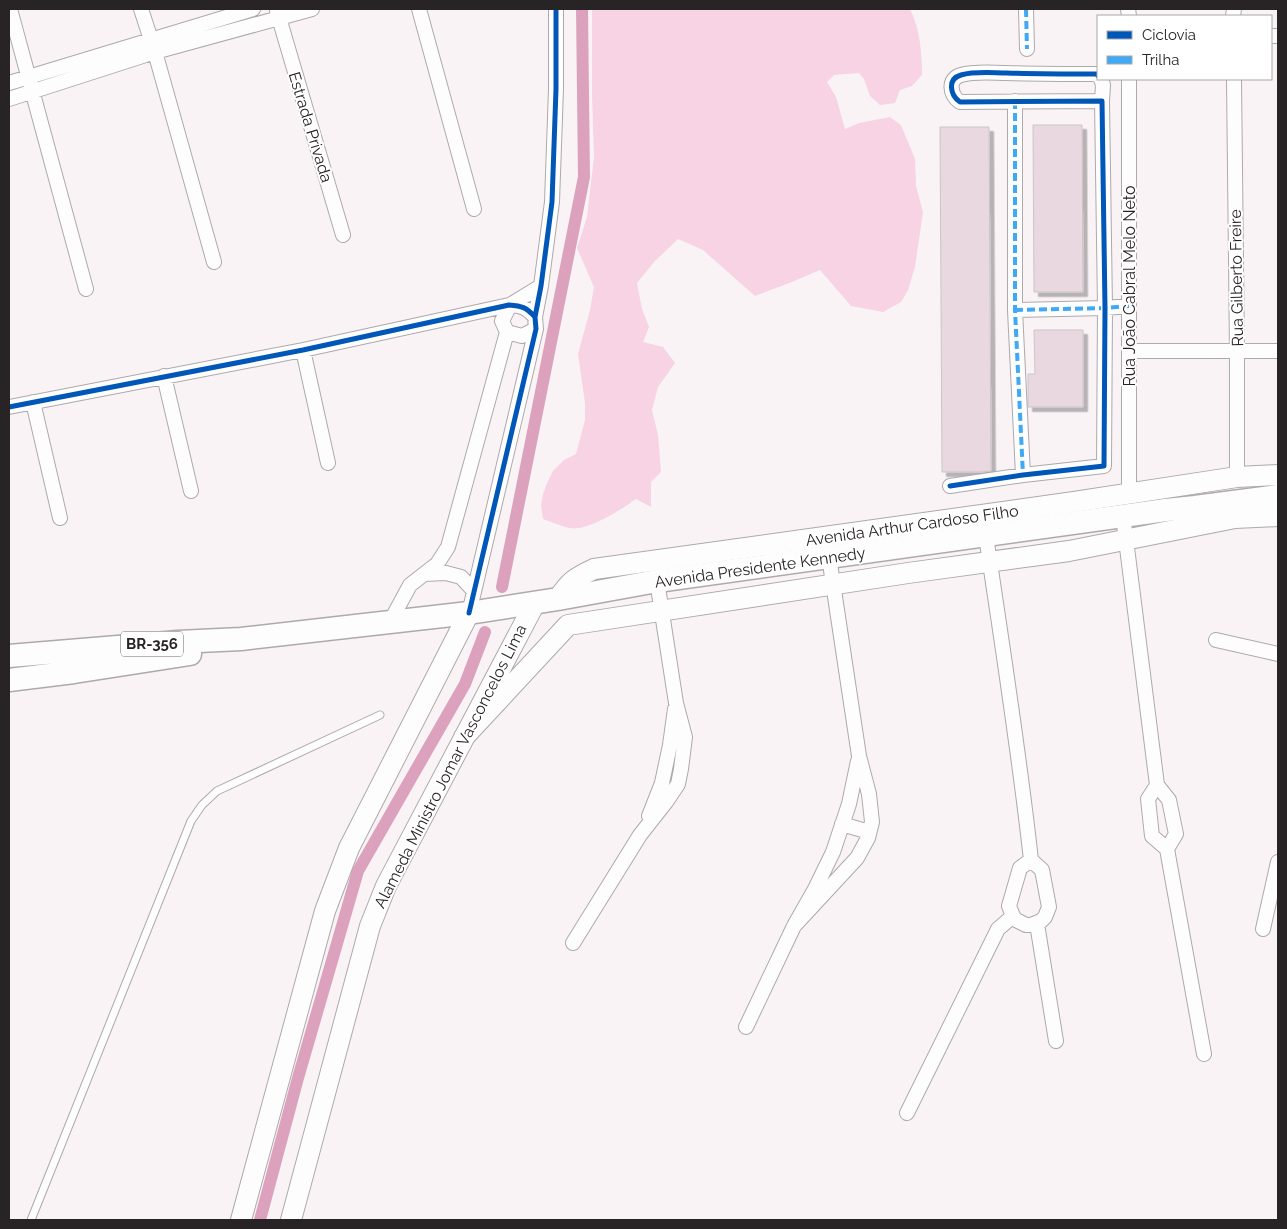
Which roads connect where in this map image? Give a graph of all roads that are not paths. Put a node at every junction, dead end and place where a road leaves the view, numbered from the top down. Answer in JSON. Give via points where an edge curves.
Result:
{"nodes":[{"id":1,"x":10,"y":9,"type":"edge"},
{"id":2,"x":141,"y":9,"type":"edge"},
{"id":3,"x":253,"y":9,"type":"edge"},
{"id":4,"x":312,"y":9,"type":"edge"},
{"id":5,"x":419,"y":9,"type":"edge"},
{"id":6,"x":556,"y":9,"type":"edge"},
{"id":7,"x":1026,"y":9,"type":"edge"},
{"id":8,"x":278,"y":13,"type":"edge"},
{"id":9,"x":153,"y":45,"type":"junction"},
{"id":10,"x":1027,"y":49,"type":"dead end"},
{"id":11,"x":1097,"y":74,"type":"edge"},
{"id":12,"x":28,"y":77,"type":"junction"},
{"id":13,"x":1101,"y":80,"type":"edge"},
{"id":14,"x":1129,"y":80,"type":"edge"},
{"id":15,"x":1234,"y":80,"type":"edge"},
{"id":16,"x":9,"y":83,"type":"edge"},
{"id":17,"x":32,"y":92,"type":"junction"},
{"id":18,"x":9,"y":99,"type":"edge"},
{"id":19,"x":1014,"y":101,"type":"junction"},
{"id":20,"x":1102,"y":101,"type":"junction"},
{"id":21,"x":474,"y":208,"type":"dead end"},
{"id":22,"x":343,"y":235,"type":"dead end"},
{"id":23,"x":214,"y":262,"type":"dead end"},
{"id":24,"x":541,"y":286,"type":"junction"},
{"id":25,"x":86,"y":289,"type":"dead end"},
{"id":26,"x":510,"y":306,"type":"junction"},
{"id":27,"x":1129,"y":306,"type":"junction"},
{"id":28,"x":1105,"y":308,"type":"junction"},
{"id":29,"x":1015,"y":310,"type":"junction"},
{"id":30,"x":482,"y":311,"type":"junction"},
{"id":31,"x":535,"y":325,"type":"junction"},
{"id":32,"x":505,"y":326,"type":"junction"},
{"id":33,"x":303,"y":350,"type":"junction"},
{"id":34,"x":1129,"y":351,"type":"junction"},
{"id":35,"x":1278,"y":351,"type":"edge"},
{"id":36,"x":1237,"y":352,"type":"junction"},
{"id":37,"x":164,"y":376,"type":"junction"},
{"id":38,"x":34,"y":402,"type":"junction"},
{"id":39,"x":9,"y":407,"type":"edge"},
{"id":40,"x":328,"y":463,"type":"dead end"},
{"id":41,"x":1278,"y":475,"type":"edge"},
{"id":42,"x":1023,"y":476,"type":"junction"},
{"id":43,"x":1237,"y":477,"type":"junction"},
{"id":44,"x":950,"y":486,"type":"dead end"},
{"id":45,"x":191,"y":491,"type":"dead end"},
{"id":46,"x":1129,"y":493,"type":"junction"},
{"id":47,"x":1278,"y":496,"type":"edge"},
{"id":48,"x":1164,"y":499,"type":"junction"},
{"id":49,"x":1075,"y":512,"type":"junction"},
{"id":50,"x":1123,"y":516,"type":"junction"},
{"id":51,"x":1278,"y":516,"type":"edge"},
{"id":52,"x":60,"y":518,"type":"dead end"},
{"id":53,"x":986,"y":536,"type":"junction"},
{"id":54,"x":1126,"y":540,"type":"junction"},
{"id":55,"x":829,"y":557,"type":"junction"},
{"id":56,"x":990,"y":562,"type":"junction"},
{"id":57,"x":424,"y":574,"type":"junction"},
{"id":58,"x":657,"y":581,"type":"junction"},
{"id":59,"x":833,"y":584,"type":"junction"},
{"id":60,"x":474,"y":591,"type":"junction"},
{"id":61,"x":558,"y":599,"type":"junction"},
{"id":62,"x":535,"y":603,"type":"junction"},
{"id":63,"x":661,"y":611,"type":"junction"},
{"id":64,"x":469,"y":613,"type":"junction"},
{"id":65,"x":390,"y":622,"type":"junction"},
{"id":66,"x":241,"y":639,"type":"junction"},
{"id":67,"x":1216,"y":640,"type":"dead end"},
{"id":68,"x":1278,"y":654,"type":"edge"},
{"id":69,"x":9,"y":656,"type":"edge"},
{"id":70,"x":9,"y":680,"type":"edge"},
{"id":71,"x":380,"y":715,"type":"dead end"},
{"id":72,"x":464,"y":736,"type":"junction"},
{"id":73,"x":859,"y":756,"type":"junction"},
{"id":74,"x":1157,"y":785,"type":"junction"},
{"id":75,"x":842,"y":824,"type":"junction"},
{"id":76,"x":869,"y":832,"type":"junction"},
{"id":77,"x":1167,"y":849,"type":"junction"},
{"id":78,"x":1031,"y":860,"type":"junction"},
{"id":79,"x":1278,"y":862,"type":"edge"},
{"id":80,"x":1013,"y":916,"type":"junction"},
{"id":81,"x":1037,"y":924,"type":"junction"},
{"id":82,"x":794,"y":926,"type":"junction"},
{"id":83,"x":1263,"y":929,"type":"dead end"},
{"id":84,"x":573,"y":943,"type":"dead end"},
{"id":85,"x":746,"y":1027,"type":"dead end"},
{"id":86,"x":1056,"y":1041,"type":"dead end"},
{"id":87,"x":1204,"y":1054,"type":"dead end"},
{"id":88,"x":907,"y":1113,"type":"dead end"},
{"id":89,"x":31,"y":1220,"type":"edge"},
{"id":90,"x":241,"y":1220,"type":"edge"},
{"id":91,"x":290,"y":1220,"type":"edge"}],
"edges":[{"from":1,"to":12,"type":"street"},
{"from":2,"to":9,"type":"street"},
{"from":3,"to":9,"type":"street"},
{"from":4,"to":8,"type":"street"},
{"from":5,"to":21,"type":"street"},
{"from":6,"to":24,"type":"street","via":[[552,202]]},
{"from":7,"to":10,"type":"street"},
{"from":8,"to":9,"type":"street"},
{"from":8,"to":22,"type":"street","name":"Estrada Privada"},
{"from":9,"to":12,"type":"street"},
{"from":9,"to":17,"type":"street"},
{"from":9,"to":23,"type":"street"},
{"from":11,"to":19,"type":"street","via":[[960,75],[951,88],[952,95],[960,102]]},
{"from":12,"to":16,"type":"street"},
{"from":12,"to":17,"type":"street"},
{"from":13,"to":20,"type":"street"},
{"from":14,"to":27,"type":"street","name":"Rua João Cabral Melo Neto"},
{"from":15,"to":36,"type":"street","name":"Rua Gilberto Freire"},
{"from":17,"to":18,"type":"street"},
{"from":17,"to":25,"type":"street"},
{"from":19,"to":20,"type":"street"},
{"from":19,"to":29,"type":"street"},
{"from":20,"to":28,"type":"street"},
{"from":24,"to":26,"type":"street"},
{"from":24,"to":31,"type":"street"},
{"from":26,"to":30,"type":"street"},
{"from":26,"to":31,"type":"street","via":[[529,310]]},
{"from":26,"to":32,"type":"street"},
{"from":27,"to":28,"type":"street"},
{"from":27,"to":34,"type":"street","name":"Rua João Cabral Melo Neto"},
{"from":28,"to":29,"type":"street"},
{"from":28,"to":42,"type":"street","via":[[1104,466]]},
{"from":29,"to":42,"type":"street"},
{"from":30,"to":32,"type":"street"},
{"from":30,"to":33,"type":"street"},
{"from":31,"to":32,"type":"street","via":[[522,336]]},
{"from":31,"to":60,"type":"street"},
{"from":32,"to":57,"type":"street","via":[[448,547],[437,564]]},
{"from":33,"to":37,"type":"street"},
{"from":33,"to":40,"type":"street"},
{"from":34,"to":36,"type":"street"},
{"from":34,"to":46,"type":"street","name":"Rua João Cabral Melo Neto"},
{"from":35,"to":36,"type":"street"},
{"from":36,"to":43,"type":"street","name":"Rua Gilberto Freire"},
{"from":37,"to":38,"type":"street"},
{"from":37,"to":45,"type":"street"},
{"from":38,"to":39,"type":"street"},
{"from":38,"to":52,"type":"street"},
{"from":41,"to":43,"type":"main road","name":"Avenida Arthur Cardoso Filho"},
{"from":42,"to":44,"type":"street"},
{"from":43,"to":48,"type":"main road","name":"Avenida Arthur Cardoso Filho"},
{"from":46,"to":48,"type":"main road","name":"Avenida Arthur Cardoso Filho"},
{"from":46,"to":49,"type":"main road","name":"Avenida Arthur Cardoso Filho"},
{"from":47,"to":48,"type":"main road","name":"Avenida Presidente Kennedy","via":[[1194,507]]},
{"from":48,"to":50,"type":"main road","name":"Avenida Presidente Kennedy"},
{"from":49,"to":50,"type":"main road","name":"Avenida Presidente Kennedy"},
{"from":49,"to":53,"type":"main road","name":"Avenida Presidente Kennedy"},
{"from":49,"to":61,"type":"main road","name":"Avenida Arthur Cardoso Filho","via":[[594,569],[567,585]]},
{"from":50,"to":54,"type":"street"},
{"from":51,"to":54,"type":"main road","name":"Avenida Presidente Kennedy","via":[[1235,518]]},
{"from":53,"to":55,"type":"main road","name":"Avenida Presidente Kennedy"},
{"from":53,"to":56,"type":"street"},
{"from":54,"to":56,"type":"main road","name":"Avenida Presidente Kennedy"},
{"from":54,"to":74,"type":"street"},
{"from":55,"to":58,"type":"main road","name":"Avenida Presidente Kennedy"},
{"from":55,"to":59,"type":"street"},
{"from":56,"to":59,"type":"main road","name":"Avenida Presidente Kennedy"},
{"from":56,"to":78,"type":"street","via":[[1023,783]]},
{"from":57,"to":60,"type":"street","via":[[446,572],[461,577]]},
{"from":57,"to":65,"type":"street","via":[[410,586]]},
{"from":58,"to":61,"type":"main road","name":"Avenida Presidente Kennedy"},
{"from":58,"to":63,"type":"street"},
{"from":59,"to":63,"type":"main road","name":"Avenida Presidente Kennedy"},
{"from":59,"to":73,"type":"street"},
{"from":60,"to":64,"type":"street"},
{"from":61,"to":62,"type":"main road","name":"Avenida Presidente Kennedy"},
{"from":62,"to":64,"type":"main road","name":"Avenida Presidente Kennedy"},
{"from":62,"to":72,"type":"main road","name":"Alameda Ministro Jomar Vasconcelos Lima"},
{"from":63,"to":72,"type":"main road","name":"Avenida Presidente Kennedy","via":[[568,625]]},
{"from":63,"to":84,"type":"street","via":[[685,737],[678,784],[640,835]]},
{"from":64,"to":65,"type":"main road","name":"Avenida Presidente Kennedy"},
{"from":64,"to":90,"type":"main road","via":[[349,848],[337,878],[325,911]]},
{"from":65,"to":66,"type":"main road","name":"Avenida Presidente Kennedy"},
{"from":66,"to":69,"type":"main road","name":"Avenida Presidente Kennedy","number":"BR-356"},
{"from":66,"to":70,"type":"main road","name":"Avenida Presidente Kennedy","via":[[181,656]]},
{"from":67,"to":68,"type":"street"},
{"from":71,"to":89,"type":"lane","via":[[217,791],[190,821]]},
{"from":72,"to":91,"type":"main road","name":"Alameda Ministro Jomar Vasconcelos Lima","via":[[386,886],[370,926]]},
{"from":73,"to":75,"type":"street"},
{"from":73,"to":76,"type":"street","via":[[870,794],[872,822]]},
{"from":74,"to":77,"type":"street","via":[[1169,800],[1176,834]]},
{"from":74,"to":77,"type":"street","via":[[1148,799],[1152,836]]},
{"from":75,"to":76,"type":"street"},
{"from":75,"to":82,"type":"street","via":[[833,852]]},
{"from":76,"to":82,"type":"street","via":[[857,858]]},
{"from":77,"to":87,"type":"street"},
{"from":78,"to":80,"type":"street","via":[[1020,868],[1009,906]]},
{"from":78,"to":81,"type":"street","via":[[1042,870],[1049,907],[1046,917]]},
{"from":79,"to":83,"type":"street"},
{"from":80,"to":81,"type":"street","via":[[1026,925]]},
{"from":80,"to":88,"type":"street","via":[[998,929]]},
{"from":81,"to":86,"type":"street"},
{"from":82,"to":85,"type":"street"}]}
